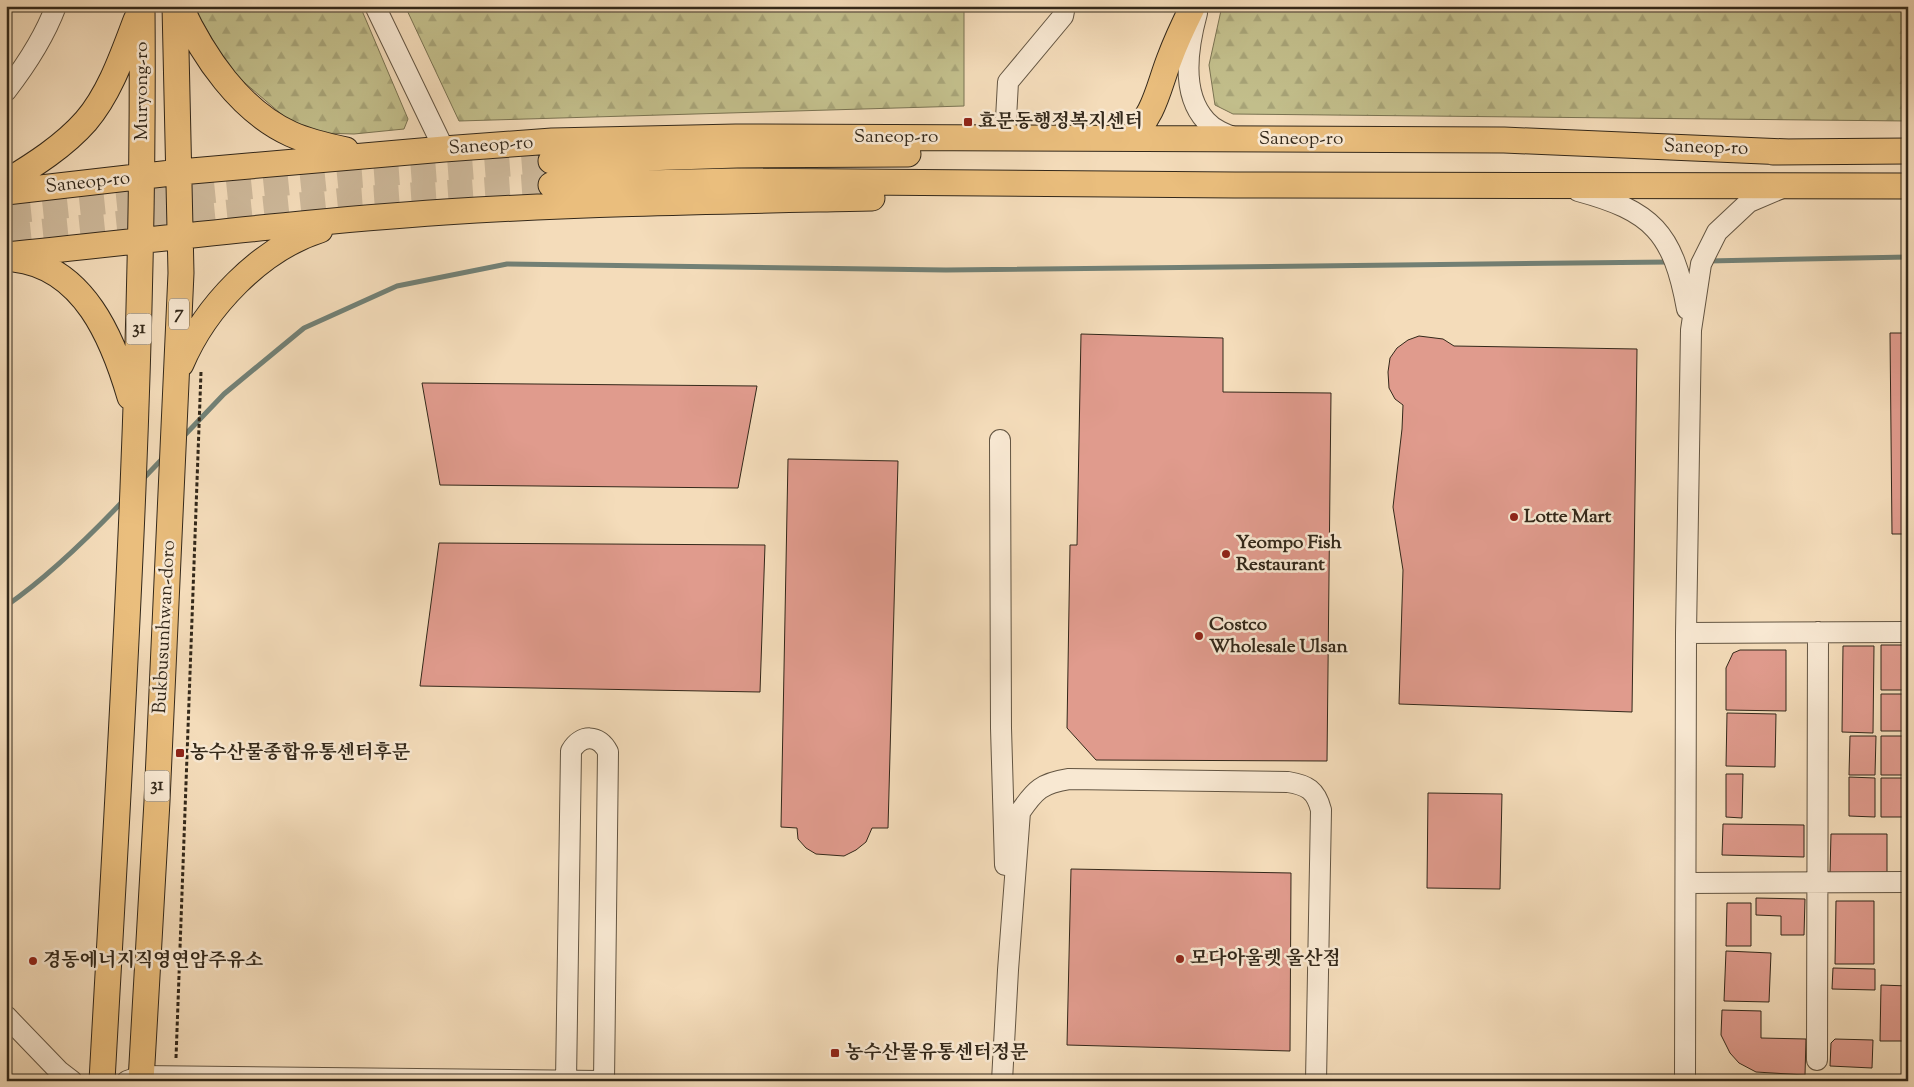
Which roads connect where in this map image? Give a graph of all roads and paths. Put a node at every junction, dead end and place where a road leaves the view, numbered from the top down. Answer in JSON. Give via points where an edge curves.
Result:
{"nodes":[{"id":1,"x":56,"y":6,"type":"edge"},
{"id":2,"x":141,"y":6,"type":"edge"},
{"id":3,"x":175,"y":6,"type":"edge"},
{"id":4,"x":180,"y":6,"type":"edge"},
{"id":5,"x":375,"y":6,"type":"edge"},
{"id":6,"x":1065,"y":6,"type":"edge"},
{"id":7,"x":1193,"y":6,"type":"edge"},
{"id":8,"x":1199,"y":6,"type":"edge"},
{"id":9,"x":6,"y":91,"type":"edge"},
{"id":10,"x":1005,"y":137,"type":"junction"},
{"id":11,"x":1129,"y":138,"type":"junction"},
{"id":12,"x":1236,"y":138,"type":"junction"},
{"id":13,"x":444,"y":149,"type":"junction"},
{"id":14,"x":1908,"y":151,"type":"edge"},
{"id":15,"x":1788,"y":152,"type":"junction"},
{"id":16,"x":381,"y":155,"type":"junction"},
{"id":17,"x":180,"y":172,"type":"junction"},
{"id":18,"x":143,"y":176,"type":"junction"},
{"id":19,"x":6,"y":182,"type":"edge"},
{"id":20,"x":1235,"y":185,"type":"junction"},
{"id":21,"x":1561,"y":186,"type":"junction"},
{"id":22,"x":1786,"y":186,"type":"junction"},
{"id":23,"x":1908,"y":186,"type":"edge"},
{"id":24,"x":6,"y":192,"type":"edge"},
{"id":25,"x":355,"y":219,"type":"junction"},
{"id":26,"x":182,"y":237,"type":"junction"},
{"id":27,"x":142,"y":241,"type":"junction"},
{"id":28,"x":6,"y":257,"type":"edge"},
{"id":29,"x":1691,"y":330,"type":"junction"},
{"id":30,"x":177,"y":382,"type":"junction"},
{"id":31,"x":200,"y":404,"type":"dead end"},
{"id":32,"x":136,"y":427,"type":"junction"},
{"id":33,"x":1000,"y":440,"type":"dead end"},
{"id":34,"x":1818,"y":632,"type":"junction"},
{"id":35,"x":1908,"y":632,"type":"edge"},
{"id":36,"x":1686,"y":633,"type":"junction"},
{"id":37,"x":1908,"y":882,"type":"edge"},
{"id":38,"x":1686,"y":883,"type":"junction"},
{"id":39,"x":1817,"y":883,"type":"junction"},
{"id":40,"x":1008,"y":970,"type":"junction"},
{"id":41,"x":6,"y":1016,"type":"edge"},
{"id":42,"x":1817,"y":1060,"type":"dead end"},
{"id":43,"x":176,"y":1076,"type":"junction"},
{"id":44,"x":136,"y":1079,"type":"edge"},
{"id":45,"x":566,"y":1080,"type":"edge"},
{"id":46,"x":72,"y":1081,"type":"edge"},
{"id":47,"x":102,"y":1081,"type":"edge"},
{"id":48,"x":600,"y":1081,"type":"edge"},
{"id":49,"x":604,"y":1081,"type":"edge"},
{"id":50,"x":1002,"y":1081,"type":"edge"},
{"id":51,"x":1316,"y":1081,"type":"edge"},
{"id":52,"x":1685,"y":1081,"type":"edge"}],
"edges":[{"from":1,"to":9,"type":"street","via":[[44,38]]},
{"from":2,"to":18,"type":"main road","name":"Muryong-ro","number":"31"},
{"from":2,"to":19,"type":"main road","via":[[124,53],[105,92],[86,120],[64,142]]},
{"from":3,"to":17,"type":"main road","name":"Muryong-ro"},
{"from":4,"to":16,"type":"main road","via":[[233,90],[272,124],[316,144]]},
{"from":5,"to":13,"type":"street"},
{"from":6,"to":10,"type":"street","via":[[1063,16],[1008,82]]},
{"from":7,"to":11,"type":"main road","via":[[1149,115]]},
{"from":8,"to":12,"type":"street","via":[[1188,60],[1190,86],[1196,106],[1206,121]]},
{"from":10,"to":11,"type":"main road","name":"Saneop-ro"},
{"from":10,"to":13,"type":"main road","name":"Saneop-ro","via":[[718,137],[552,141]]},
{"from":11,"to":12,"type":"main road","name":"Saneop-ro"},
{"from":12,"to":15,"type":"main road","name":"Saneop-ro","via":[[1504,140]]},
{"from":13,"to":16,"type":"main road","name":"Saneop-ro"},
{"from":14,"to":15,"type":"main road","name":"Saneop-ro"},
{"from":15,"to":20,"type":"main road","name":"Saneop-ro","via":[[737,155],[551,173],[737,181]]},
{"from":16,"to":17,"type":"main road","name":"Saneop-ro"},
{"from":17,"to":18,"type":"main road","name":"Saneop-ro"},
{"from":17,"to":26,"type":"main road","name":"Bukbusunhwan-doro","number":"7"},
{"from":18,"to":24,"type":"main road","name":"Saneop-ro"},
{"from":18,"to":27,"type":"main road","name":"Bukbusunhwan-doro","number":"31"},
{"from":20,"to":21,"type":"main road","name":"Saneop-ro"},
{"from":20,"to":25,"type":"main road","name":"Saneop-ro","via":[[935,197],[561,205]]},
{"from":21,"to":22,"type":"main road","name":"Saneop-ro"},
{"from":21,"to":29,"type":"street","via":[[1606,199],[1650,221],[1674,255],[1683,283]]},
{"from":22,"to":23,"type":"main road","name":"Saneop-ro"},
{"from":22,"to":29,"type":"street","via":[[1749,202],[1717,232],[1701,264]]},
{"from":25,"to":26,"type":"main road","name":"Saneop-ro"},
{"from":25,"to":30,"type":"main road","via":[[307,234],[262,262],[218,304],[187,349]]},
{"from":26,"to":27,"type":"main road","name":"Saneop-ro"},
{"from":26,"to":30,"type":"main road","name":"Bukbusunhwan-doro","number":"7"},
{"from":27,"to":28,"type":"main road","name":"Saneop-ro"},
{"from":27,"to":32,"type":"main road","name":"Bukbusunhwan-doro","number":"31"},
{"from":28,"to":32,"type":"main road","via":[[41,266],[60,278],[92,309],[109,336],[120,364]]},
{"from":29,"to":36,"type":"street"},
{"from":30,"to":44,"type":"main road","name":"Bukbusunhwan-doro","number":"31"},
{"from":31,"to":43,"type":"path"},
{"from":32,"to":47,"type":"main road","name":"Bukbusunhwan-doro","number":"31"},
{"from":33,"to":40,"type":"street","via":[[1001,728]]},
{"from":34,"to":35,"type":"street"},
{"from":34,"to":36,"type":"street"},
{"from":34,"to":39,"type":"street"},
{"from":36,"to":38,"type":"street"},
{"from":37,"to":39,"type":"street"},
{"from":38,"to":39,"type":"street"},
{"from":38,"to":52,"type":"street"},
{"from":39,"to":42,"type":"street"},
{"from":40,"to":50,"type":"street"},
{"from":40,"to":51,"type":"street","via":[[1020,812],[1040,787],[1052,781],[1069,779],[1301,784],[1311,788],[1318,798],[1320,810]]},
{"from":41,"to":46,"type":"street"},
{"from":43,"to":44,"type":"street"},
{"from":43,"to":45,"type":"street"},
{"from":45,"to":48,"type":"street"},
{"from":45,"to":49,"type":"street","via":[[571,751],[584,738],[595,738],[604,744],[608,752]]}]}
